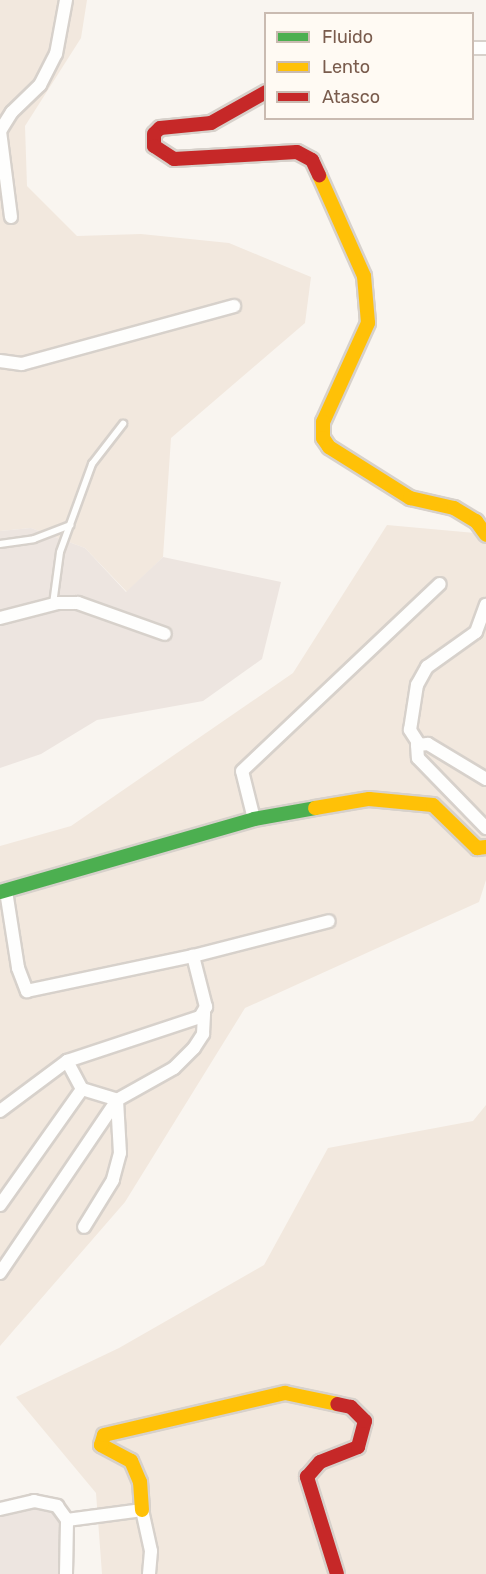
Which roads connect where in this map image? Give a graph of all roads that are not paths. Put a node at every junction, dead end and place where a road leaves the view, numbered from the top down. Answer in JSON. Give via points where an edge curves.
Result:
{"nodes":[{"id":1,"x":66,"y":0,"type":"edge"},
{"id":2,"x":264,"y":93,"type":"edge"},
{"id":3,"x":11,"y":217,"type":"dead end"},
{"id":4,"x":234,"y":306,"type":"dead end"},
{"id":5,"x":0,"y":361,"type":"edge"},
{"id":6,"x":123,"y":424,"type":"dead end"},
{"id":7,"x":70,"y":525,"type":"junction"},
{"id":8,"x":486,"y":535,"type":"edge"},
{"id":9,"x":0,"y":544,"type":"edge"},
{"id":10,"x":440,"y":584,"type":"dead end"},
{"id":11,"x":53,"y":604,"type":"junction"},
{"id":12,"x":486,"y":605,"type":"edge"},
{"id":13,"x":0,"y":618,"type":"edge"},
{"id":14,"x":165,"y":634,"type":"dead end"},
{"id":15,"x":419,"y":744,"type":"junction"},
{"id":16,"x":486,"y":779,"type":"edge"},
{"id":17,"x":254,"y":819,"type":"junction"},
{"id":18,"x":486,"y":828,"type":"edge"},
{"id":19,"x":486,"y":848,"type":"edge"},
{"id":20,"x":3,"y":892,"type":"edge"},
{"id":21,"x":329,"y":921,"type":"dead end"},
{"id":22,"x":193,"y":956,"type":"junction"},
{"id":23,"x":204,"y":1013,"type":"junction"},
{"id":24,"x":67,"y":1061,"type":"junction"},
{"id":25,"x":82,"y":1089,"type":"junction"},
{"id":26,"x":117,"y":1100,"type":"junction"},
{"id":27,"x":0,"y":1111,"type":"edge"},
{"id":28,"x":0,"y":1205,"type":"edge"},
{"id":29,"x":84,"y":1227,"type":"dead end"},
{"id":30,"x":0,"y":1273,"type":"edge"},
{"id":31,"x":0,"y":1509,"type":"edge"},
{"id":32,"x":142,"y":1510,"type":"junction"},
{"id":33,"x":67,"y":1520,"type":"junction"},
{"id":34,"x":66,"y":1574,"type":"edge"},
{"id":35,"x":149,"y":1574,"type":"edge"},
{"id":36,"x":338,"y":1574,"type":"edge"}],
"edges":[{"from":1,"to":3,"type":"street","via":[[56,54],[40,85],[12,112],[0,132]]},
{"from":2,"to":8,"type":"street","via":[[211,123],[160,128],[154,134],[154,146],[174,159],[297,152],[312,160],[364,276],[368,323],[323,422],[323,438],[329,447],[410,498],[454,508]]},
{"from":4,"to":5,"type":"street","via":[[22,364]]},
{"from":6,"to":7,"type":"lane","via":[[97,454]]},
{"from":7,"to":9,"type":"lane","via":[[34,539]]},
{"from":7,"to":11,"type":"lane","via":[[60,552]]},
{"from":10,"to":17,"type":"street","via":[[242,771]]},
{"from":11,"to":13,"type":"street"},
{"from":11,"to":14,"type":"street","via":[[78,603]]},
{"from":12,"to":15,"type":"street","via":[[476,632],[427,667],[417,685],[410,730]]},
{"from":15,"to":16,"type":"street","via":[[428,744]]},
{"from":15,"to":18,"type":"street","via":[[418,758]]},
{"from":17,"to":19,"type":"street","via":[[369,799],[403,800],[443,810],[477,848]]},
{"from":17,"to":20,"type":"street"},
{"from":20,"to":22,"type":"street","via":[[18,969],[27,991]]},
{"from":21,"to":22,"type":"street"},
{"from":22,"to":23,"type":"street"},
{"from":23,"to":24,"type":"street"},
{"from":23,"to":26,"type":"street","via":[[203,1034],[194,1048],[174,1068]]},
{"from":24,"to":25,"type":"street"},
{"from":24,"to":27,"type":"street"},
{"from":25,"to":26,"type":"street"},
{"from":25,"to":28,"type":"street"},
{"from":26,"to":29,"type":"street","via":[[120,1153],[113,1180]]},
{"from":26,"to":30,"type":"street"},
{"from":31,"to":33,"type":"street","via":[[34,1501],[57,1506]]},
{"from":32,"to":33,"type":"street"},
{"from":32,"to":35,"type":"street","via":[[151,1551]]},
{"from":32,"to":36,"type":"street","via":[[140,1482],[131,1461],[101,1445],[104,1435],[285,1393],[351,1407],[365,1421],[358,1447],[320,1462],[307,1477]]},
{"from":33,"to":34,"type":"street"}]}
